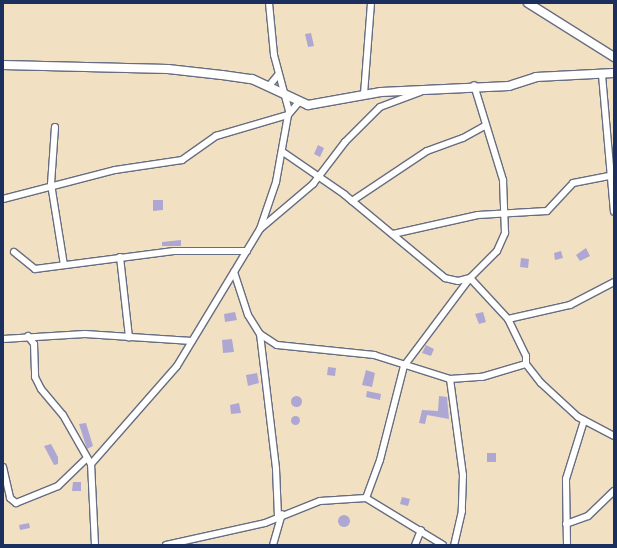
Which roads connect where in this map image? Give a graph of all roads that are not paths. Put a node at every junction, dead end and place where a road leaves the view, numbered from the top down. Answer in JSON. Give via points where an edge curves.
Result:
{"nodes":[{"id":1,"x":269,"y":3,"type":"edge"},
{"id":2,"x":371,"y":3,"type":"edge"},
{"id":3,"x":528,"y":3,"type":"edge"},
{"id":4,"x":614,"y":57,"type":"edge"},
{"id":5,"x":3,"y":66,"type":"edge"},
{"id":6,"x":614,"y":73,"type":"edge"},
{"id":7,"x":602,"y":75,"type":"junction"},
{"id":8,"x":278,"y":76,"type":"junction"},
{"id":9,"x":474,"y":85,"type":"junction"},
{"id":10,"x":269,"y":86,"type":"junction"},
{"id":11,"x":421,"y":92,"type":"junction"},
{"id":12,"x":364,"y":94,"type":"junction"},
{"id":13,"x":283,"y":96,"type":"junction"},
{"id":14,"x":298,"y":103,"type":"junction"},
{"id":15,"x":288,"y":113,"type":"junction"},
{"id":16,"x":486,"y":124,"type":"junction"},
{"id":17,"x":55,"y":127,"type":"dead end"},
{"id":18,"x":283,"y":152,"type":"junction"},
{"id":19,"x":319,"y":176,"type":"junction"},
{"id":20,"x":610,"y":176,"type":"junction"},
{"id":21,"x":51,"y":184,"type":"junction"},
{"id":22,"x":3,"y":198,"type":"edge"},
{"id":23,"x":352,"y":201,"type":"junction"},
{"id":24,"x":614,"y":211,"type":"edge"},
{"id":25,"x":506,"y":212,"type":"junction"},
{"id":26,"x":260,"y":229,"type":"junction"},
{"id":27,"x":393,"y":234,"type":"junction"},
{"id":28,"x":246,"y":251,"type":"junction"},
{"id":29,"x":14,"y":252,"type":"dead end"},
{"id":30,"x":120,"y":257,"type":"junction"},
{"id":31,"x":64,"y":266,"type":"junction"},
{"id":32,"x":234,"y":272,"type":"junction"},
{"id":33,"x":470,"y":278,"type":"junction"},
{"id":34,"x":614,"y":282,"type":"edge"},
{"id":35,"x":508,"y":320,"type":"junction"},
{"id":36,"x":260,"y":334,"type":"junction"},
{"id":37,"x":41,"y":335,"type":"junction"},
{"id":38,"x":28,"y":336,"type":"junction"},
{"id":39,"x":129,"y":337,"type":"junction"},
{"id":40,"x":3,"y":339,"type":"edge"},
{"id":41,"x":192,"y":341,"type":"junction"},
{"id":42,"x":270,"y":342,"type":"junction"},
{"id":43,"x":34,"y":344,"type":"junction"},
{"id":44,"x":262,"y":347,"type":"junction"},
{"id":45,"x":526,"y":364,"type":"junction"},
{"id":46,"x":404,"y":366,"type":"junction"},
{"id":47,"x":450,"y":379,"type":"junction"},
{"id":48,"x":584,"y":421,"type":"junction"},
{"id":49,"x":614,"y":436,"type":"edge"},
{"id":50,"x":86,"y":458,"type":"junction"},
{"id":51,"x":91,"y":464,"type":"junction"},
{"id":52,"x":3,"y":467,"type":"edge"},
{"id":53,"x":614,"y":492,"type":"edge"},
{"id":54,"x":366,"y":498,"type":"junction"},
{"id":55,"x":280,"y":515,"type":"junction"},
{"id":56,"x":566,"y":524,"type":"junction"},
{"id":57,"x":421,"y":530,"type":"junction"},
{"id":58,"x":95,"y":545,"type":"edge"},
{"id":59,"x":166,"y":545,"type":"edge"},
{"id":60,"x":273,"y":545,"type":"edge"},
{"id":61,"x":415,"y":545,"type":"edge"},
{"id":62,"x":443,"y":545,"type":"edge"},
{"id":63,"x":454,"y":545,"type":"edge"},
{"id":64,"x":567,"y":545,"type":"edge"}],
"edges":[{"from":1,"to":8,"type":"street"},
{"from":2,"to":12,"type":"street"},
{"from":3,"to":4,"type":"street"},
{"from":5,"to":10,"type":"street","via":[[168,68],[252,79]]},
{"from":6,"to":7,"type":"street"},
{"from":7,"to":9,"type":"street","via":[[536,78],[509,86]]},
{"from":7,"to":20,"type":"street"},
{"from":8,"to":10,"type":"street"},
{"from":8,"to":13,"type":"street"},
{"from":9,"to":11,"type":"street"},
{"from":9,"to":16,"type":"street"},
{"from":10,"to":13,"type":"street"},
{"from":11,"to":12,"type":"street"},
{"from":11,"to":19,"type":"street","via":[[380,107],[345,142]]},
{"from":12,"to":14,"type":"street","via":[[319,105]]},
{"from":13,"to":14,"type":"street"},
{"from":13,"to":15,"type":"street"},
{"from":14,"to":15,"type":"street"},
{"from":15,"to":18,"type":"street"},
{"from":15,"to":21,"type":"street","via":[[216,136],[182,160]]},
{"from":16,"to":23,"type":"street","via":[[463,138],[428,151]]},
{"from":16,"to":25,"type":"street","via":[[500,169]]},
{"from":17,"to":21,"type":"street"},
{"from":18,"to":19,"type":"street"},
{"from":18,"to":26,"type":"street"},
{"from":19,"to":23,"type":"street"},
{"from":19,"to":26,"type":"street"},
{"from":20,"to":24,"type":"street"},
{"from":20,"to":25,"type":"street","via":[[573,183],[547,211]]},
{"from":21,"to":22,"type":"street"},
{"from":21,"to":31,"type":"street"},
{"from":23,"to":27,"type":"street"},
{"from":25,"to":27,"type":"street"},
{"from":25,"to":33,"type":"street","via":[[505,233],[497,250]]},
{"from":26,"to":28,"type":"street"},
{"from":27,"to":33,"type":"street","via":[[445,278],[458,281]]},
{"from":28,"to":30,"type":"street","via":[[174,251]]},
{"from":28,"to":32,"type":"street"},
{"from":29,"to":31,"type":"street","via":[[30,268]]},
{"from":30,"to":31,"type":"street"},
{"from":30,"to":39,"type":"street"},
{"from":32,"to":36,"type":"street","via":[[248,315]]},
{"from":32,"to":41,"type":"street"},
{"from":33,"to":35,"type":"street"},
{"from":33,"to":46,"type":"street"},
{"from":34,"to":35,"type":"street","via":[[570,305]]},
{"from":35,"to":45,"type":"street","via":[[526,356]]},
{"from":36,"to":42,"type":"street"},
{"from":36,"to":44,"type":"street"},
{"from":37,"to":38,"type":"street"},
{"from":37,"to":39,"type":"street"},
{"from":37,"to":43,"type":"street"},
{"from":38,"to":40,"type":"street"},
{"from":38,"to":43,"type":"street"},
{"from":39,"to":41,"type":"street"},
{"from":41,"to":51,"type":"street","via":[[177,366]]},
{"from":42,"to":44,"type":"street"},
{"from":42,"to":46,"type":"street","via":[[374,355]]},
{"from":43,"to":50,"type":"street","via":[[35,377],[63,416]]},
{"from":44,"to":55,"type":"street"},
{"from":45,"to":47,"type":"street","via":[[482,377]]},
{"from":45,"to":48,"type":"street","via":[[541,383]]},
{"from":46,"to":47,"type":"street"},
{"from":46,"to":54,"type":"street","via":[[380,460]]},
{"from":47,"to":63,"type":"street","via":[[463,475],[462,511]]},
{"from":48,"to":49,"type":"street"},
{"from":48,"to":56,"type":"street","via":[[566,479]]},
{"from":50,"to":51,"type":"street"},
{"from":50,"to":52,"type":"street","via":[[58,486],[16,504],[10,498]]},
{"from":51,"to":58,"type":"street"},
{"from":53,"to":56,"type":"street","via":[[588,516]]},
{"from":54,"to":55,"type":"street","via":[[320,501]]},
{"from":54,"to":57,"type":"street"},
{"from":55,"to":59,"type":"street","via":[[265,523]]},
{"from":55,"to":60,"type":"street"},
{"from":56,"to":64,"type":"street"},
{"from":57,"to":61,"type":"street"},
{"from":57,"to":62,"type":"street"}]}
